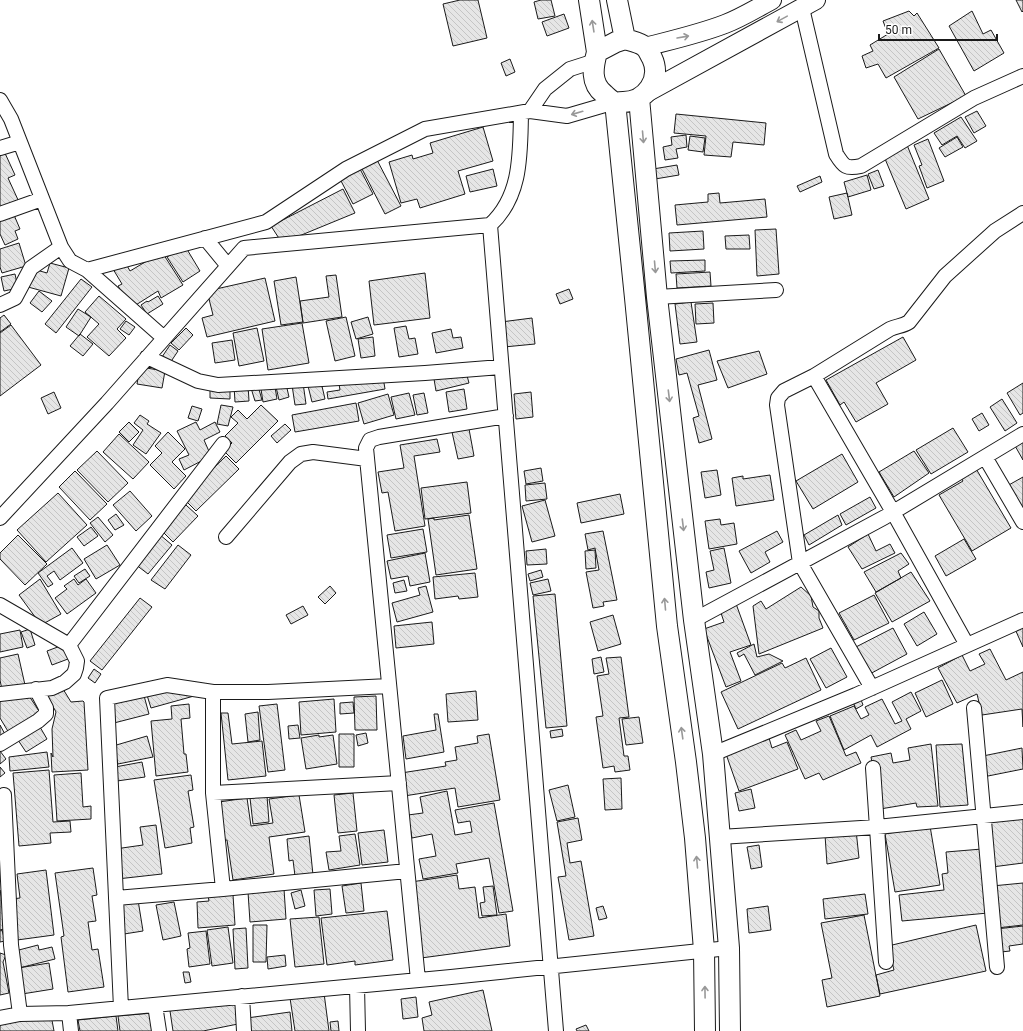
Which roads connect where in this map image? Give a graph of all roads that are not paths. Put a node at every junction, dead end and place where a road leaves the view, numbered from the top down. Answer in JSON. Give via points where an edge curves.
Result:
{"nodes":[{"id":1,"x":590,"y":0,"type":"edge"},
{"id":2,"x":618,"y":0,"type":"edge"},
{"id":3,"x":772,"y":0,"type":"edge"},
{"id":4,"x":809,"y":4,"type":"edge"},
{"id":5,"x":625,"y":39,"type":"junction"},
{"id":6,"x":645,"y":47,"type":"junction"},
{"id":7,"x":596,"y":56,"type":"junction"},
{"id":8,"x":1023,"y":76,"type":"edge"},
{"id":9,"x":644,"y":95,"type":"junction"},
{"id":10,"x":0,"y":100,"type":"edge"},
{"id":11,"x":615,"y":102,"type":"junction"},
{"id":12,"x":526,"y":112,"type":"junction"},
{"id":13,"x":20,"y":142,"type":"junction"},
{"id":14,"x":0,"y":148,"type":"edge"},
{"id":15,"x":42,"y":198,"type":"junction"},
{"id":16,"x":1023,"y":213,"type":"edge"},
{"id":17,"x":0,"y":214,"type":"edge"},
{"id":18,"x":266,"y":222,"type":"junction"},
{"id":19,"x":490,"y":224,"type":"junction"},
{"id":20,"x":205,"y":238,"type":"junction"},
{"id":21,"x":61,"y":248,"type":"junction"},
{"id":22,"x":244,"y":248,"type":"junction"},
{"id":23,"x":228,"y":266,"type":"junction"},
{"id":24,"x":87,"y":270,"type":"junction"},
{"id":25,"x":776,"y":290,"type":"dead end"},
{"id":26,"x":657,"y":297,"type":"junction"},
{"id":27,"x":0,"y":304,"type":"edge"},
{"id":28,"x":164,"y":338,"type":"junction"},
{"id":29,"x":147,"y":357,"type":"junction"},
{"id":30,"x":502,"y":372,"type":"junction"},
{"id":31,"x":814,"y":376,"type":"junction"},
{"id":32,"x":506,"y":416,"type":"junction"},
{"id":33,"x":1023,"y":434,"type":"edge"},
{"id":34,"x":223,"y":444,"type":"dead end"},
{"id":35,"x":985,"y":457,"type":"junction"},
{"id":36,"x":367,"y":459,"type":"junction"},
{"id":37,"x":893,"y":512,"type":"junction"},
{"id":38,"x":0,"y":518,"type":"edge"},
{"id":39,"x":1023,"y":522,"type":"edge"},
{"id":40,"x":226,"y":537,"type":"dead end"},
{"id":41,"x":800,"y":563,"type":"junction"},
{"id":42,"x":0,"y":605,"type":"edge"},
{"id":43,"x":694,"y":620,"type":"junction"},
{"id":44,"x":1023,"y":620,"type":"edge"},
{"id":45,"x":69,"y":645,"type":"junction"},
{"id":46,"x":967,"y":645,"type":"junction"},
{"id":47,"x":389,"y":686,"type":"junction"},
{"id":48,"x":872,"y":688,"type":"junction"},
{"id":49,"x":36,"y":689,"type":"junction"},
{"id":50,"x":213,"y":692,"type":"junction"},
{"id":51,"x":0,"y":694,"type":"edge"},
{"id":52,"x":974,"y":708,"type":"dead end"},
{"id":53,"x":0,"y":744,"type":"edge"},
{"id":54,"x":713,"y":754,"type":"junction"},
{"id":55,"x":872,"y":768,"type":"dead end"},
{"id":56,"x":399,"y":783,"type":"junction"},
{"id":57,"x":213,"y":793,"type":"junction"},
{"id":58,"x":4,"y":795,"type":"dead end"},
{"id":59,"x":1023,"y":812,"type":"edge"},
{"id":60,"x":984,"y":816,"type":"junction"},
{"id":61,"x":877,"y":827,"type":"junction"},
{"id":62,"x":720,"y":837,"type":"junction"},
{"id":63,"x":407,"y":871,"type":"junction"},
{"id":64,"x":224,"y":890,"type":"junction"},
{"id":65,"x":116,"y":898,"type":"junction"},
{"id":66,"x":729,"y":948,"type":"junction"},
{"id":67,"x":704,"y":950,"type":"junction"},
{"id":68,"x":886,"y":962,"type":"dead end"},
{"id":69,"x":551,"y":966,"type":"junction"},
{"id":70,"x":997,"y":967,"type":"dead end"},
{"id":71,"x":418,"y":980,"type":"junction"},
{"id":72,"x":357,"y":986,"type":"junction"},
{"id":73,"x":242,"y":996,"type":"junction"},
{"id":74,"x":155,"y":1005,"type":"junction"},
{"id":75,"x":120,"y":1008,"type":"junction"},
{"id":76,"x":69,"y":1013,"type":"junction"},
{"id":77,"x":20,"y":1014,"type":"junction"},
{"id":78,"x":0,"y":1018,"type":"edge"},
{"id":79,"x":71,"y":1031,"type":"edge"},
{"id":80,"x":159,"y":1031,"type":"edge"},
{"id":81,"x":244,"y":1031,"type":"edge"},
{"id":82,"x":358,"y":1031,"type":"edge"},
{"id":83,"x":556,"y":1031,"type":"edge"},
{"id":84,"x":705,"y":1031,"type":"edge"},
{"id":85,"x":730,"y":1031,"type":"edge"}],
"edges":[{"from":7,"to":1,"type":"main road","one_way":true},
{"from":2,"to":5,"type":"main road"},
{"from":6,"to":3,"type":"street","one_way":true,"via":[[692,36],[726,24]]},
{"from":4,"to":8,"type":"street","via":[[836,154],[842,164],[850,168],[861,166],[974,98]]},
{"from":4,"to":9,"type":"street","one_way":true},
{"from":5,"to":6,"type":"main road"},
{"from":5,"to":7,"type":"main road"},
{"from":6,"to":9,"type":"main road","via":[[654,62],[656,72]]},
{"from":7,"to":11,"type":"main road","via":[[593,72],[595,82],[600,92]]},
{"from":7,"to":12,"type":"street","via":[[570,69],[545,89]]},
{"from":9,"to":11,"type":"main road","via":[[629,102]]},
{"from":9,"to":26,"type":"main road","one_way":true},
{"from":10,"to":13,"type":"street"},
{"from":11,"to":12,"type":"street","one_way":true,"via":[[567,116]]},
{"from":67,"to":11,"type":"main road","one_way":true,"via":[[695,838],[667,626]]},
{"from":12,"to":18,"type":"street","via":[[425,129],[346,169]]},
{"from":12,"to":19,"type":"street","via":[[519,168],[513,191],[498,218]]},
{"from":13,"to":14,"type":"street"},
{"from":13,"to":15,"type":"street"},
{"from":15,"to":17,"type":"street"},
{"from":15,"to":21,"type":"street"},
{"from":16,"to":31,"type":"street","via":[[995,231],[944,276],[909,322],[890,330]]},
{"from":18,"to":20,"type":"street"},
{"from":18,"to":22,"type":"street"},
{"from":19,"to":22,"type":"street"},
{"from":19,"to":30,"type":"street"},
{"from":20,"to":23,"type":"street"},
{"from":20,"to":24,"type":"street"},
{"from":21,"to":24,"type":"street","via":[[70,261]]},
{"from":21,"to":27,"type":"street","via":[[31,268],[15,298]]},
{"from":22,"to":23,"type":"street"},
{"from":23,"to":28,"type":"street"},
{"from":24,"to":28,"type":"street"},
{"from":25,"to":26,"type":"street"},
{"from":26,"to":43,"type":"main road","one_way":true},
{"from":28,"to":29,"type":"street"},
{"from":29,"to":30,"type":"street","via":[[198,381],[218,385],[425,373]]},
{"from":29,"to":38,"type":"street"},
{"from":30,"to":32,"type":"street"},
{"from":31,"to":37,"type":"street"},
{"from":31,"to":41,"type":"street","via":[[784,391],[778,398]]},
{"from":32,"to":36,"type":"street","via":[[379,436],[370,440],[366,448]]},
{"from":32,"to":69,"type":"street"},
{"from":33,"to":35,"type":"street"},
{"from":34,"to":45,"type":"street"},
{"from":35,"to":37,"type":"street"},
{"from":35,"to":39,"type":"street"},
{"from":36,"to":40,"type":"street","via":[[313,452],[301,454],[290,462]]},
{"from":36,"to":47,"type":"street"},
{"from":37,"to":41,"type":"street"},
{"from":37,"to":46,"type":"street"},
{"from":41,"to":43,"type":"street"},
{"from":41,"to":48,"type":"street"},
{"from":42,"to":45,"type":"street"},
{"from":43,"to":54,"type":"main road"},
{"from":44,"to":46,"type":"street"},
{"from":45,"to":49,"type":"street","via":[[77,661],[74,674],[52,688]]},
{"from":46,"to":48,"type":"street"},
{"from":47,"to":50,"type":"street"},
{"from":47,"to":56,"type":"street"},
{"from":48,"to":54,"type":"street"},
{"from":49,"to":51,"type":"street"},
{"from":49,"to":53,"type":"street","via":[[46,708],[46,714]]},
{"from":50,"to":57,"type":"street"},
{"from":50,"to":65,"type":"street","via":[[167,685],[107,698]]},
{"from":52,"to":60,"type":"street"},
{"from":54,"to":62,"type":"main road"},
{"from":55,"to":61,"type":"street"},
{"from":56,"to":57,"type":"street"},
{"from":56,"to":63,"type":"street"},
{"from":57,"to":64,"type":"street"},
{"from":58,"to":77,"type":"street","via":[[11,946]]},
{"from":59,"to":60,"type":"street"},
{"from":60,"to":61,"type":"street"},
{"from":60,"to":70,"type":"street"},
{"from":61,"to":62,"type":"street"},
{"from":61,"to":68,"type":"street"},
{"from":62,"to":66,"type":"main road"},
{"from":63,"to":64,"type":"street"},
{"from":63,"to":71,"type":"street"},
{"from":64,"to":65,"type":"street"},
{"from":65,"to":75,"type":"street"},
{"from":66,"to":67,"type":"street"},
{"from":66,"to":85,"type":"main road"},
{"from":67,"to":69,"type":"street"},
{"from":84,"to":67,"type":"main road","one_way":true},
{"from":69,"to":71,"type":"street"},
{"from":69,"to":83,"type":"street"},
{"from":71,"to":72,"type":"street"},
{"from":72,"to":73,"type":"street"},
{"from":72,"to":82,"type":"street"},
{"from":73,"to":74,"type":"street"},
{"from":73,"to":81,"type":"street"},
{"from":74,"to":75,"type":"street"},
{"from":74,"to":80,"type":"street"},
{"from":75,"to":76,"type":"street"},
{"from":76,"to":77,"type":"street"},
{"from":76,"to":79,"type":"street"},
{"from":77,"to":78,"type":"street"}]}
